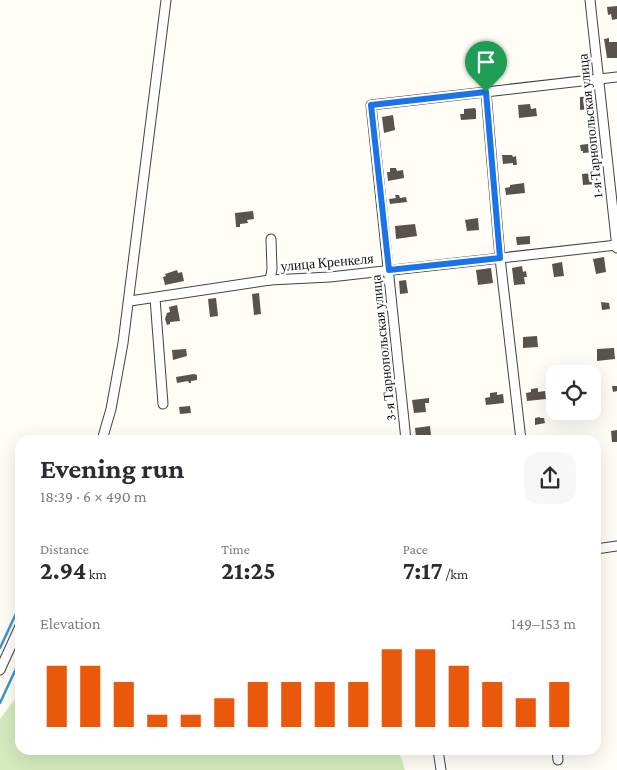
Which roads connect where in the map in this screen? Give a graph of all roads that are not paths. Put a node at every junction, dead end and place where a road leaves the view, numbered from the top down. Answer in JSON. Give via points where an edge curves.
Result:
{"nodes":[{"id":1,"x":166,"y":0,"type":"edge"},
{"id":2,"x":590,"y":0,"type":"edge"},
{"id":3,"x":617,"y":77,"type":"edge"},
{"id":4,"x":599,"y":80,"type":"junction"},
{"id":5,"x":486,"y":92,"type":"junction"},
{"id":6,"x":272,"y":239,"type":"dead end"},
{"id":7,"x":617,"y":245,"type":"edge"},
{"id":8,"x":617,"y":249,"type":"edge"},
{"id":9,"x":500,"y":258,"type":"junction"},
{"id":10,"x":389,"y":270,"type":"junction"},
{"id":11,"x":270,"y":280,"type":"junction"},
{"id":12,"x":155,"y":298,"type":"junction"},
{"id":13,"x":130,"y":300,"type":"junction"},
{"id":14,"x":163,"y":404,"type":"dead end"},
{"id":15,"x":103,"y":435,"type":"edge"},
{"id":16,"x":406,"y":435,"type":"edge"},
{"id":17,"x":520,"y":435,"type":"edge"},
{"id":18,"x":617,"y":546,"type":"edge"},
{"id":19,"x":601,"y":548,"type":"edge"},
{"id":20,"x":15,"y":637,"type":"edge"},
{"id":21,"x":0,"y":670,"type":"edge"},
{"id":22,"x":439,"y":755,"type":"edge"},
{"id":23,"x":441,"y":770,"type":"edge"}],
"edges":[{"from":1,"to":13,"type":"street"},
{"from":2,"to":4,"type":"street","name":"1-я Тарнопольская улица"},
{"from":3,"to":4,"type":"street"},
{"from":4,"to":5,"type":"street"},
{"from":4,"to":7,"type":"street","name":"1-я Тарнопольская улица"},
{"from":5,"to":9,"type":"street"},
{"from":5,"to":10,"type":"street","name":"3-я Тарнопольская улица","via":[[371,105]]},
{"from":6,"to":11,"type":"street"},
{"from":7,"to":8,"type":"street","name":"1-я Тарнопольская улица"},
{"from":7,"to":9,"type":"street","name":"улица Кренкеля"},
{"from":9,"to":10,"type":"street","name":"улица Кренкеля"},
{"from":9,"to":17,"type":"street"},
{"from":10,"to":11,"type":"street","name":"улица Кренкеля"},
{"from":10,"to":16,"type":"street","name":"3-я Тарнопольская улица"},
{"from":11,"to":12,"type":"street","name":"улица Кренкеля"},
{"from":12,"to":13,"type":"street","name":"улица Кренкеля"},
{"from":12,"to":14,"type":"street"},
{"from":13,"to":15,"type":"street","via":[[118,376]]},
{"from":18,"to":19,"type":"street"},
{"from":20,"to":21,"type":"street"},
{"from":22,"to":23,"type":"street"}]}
